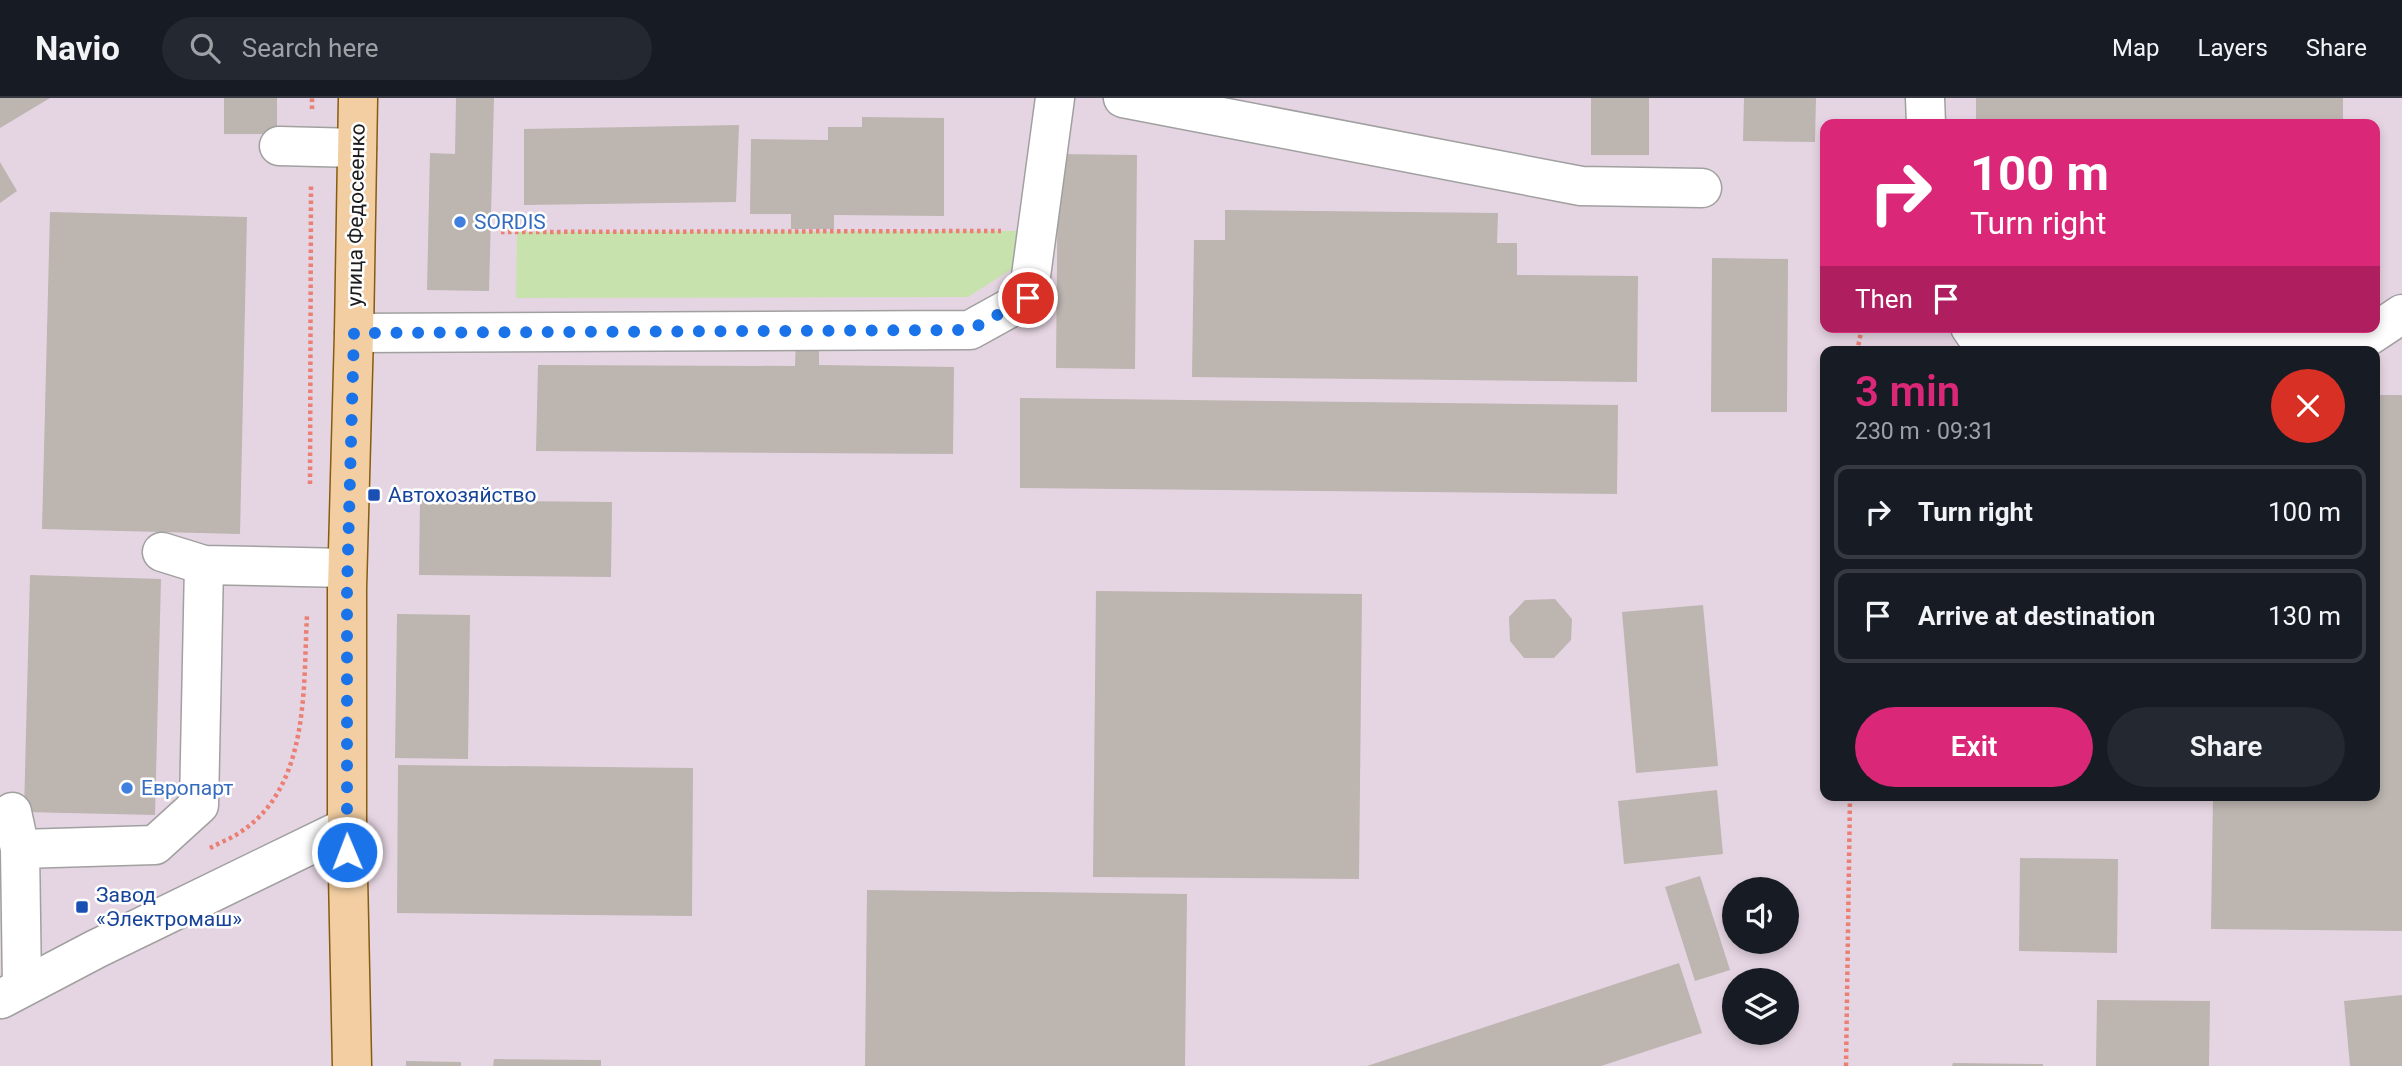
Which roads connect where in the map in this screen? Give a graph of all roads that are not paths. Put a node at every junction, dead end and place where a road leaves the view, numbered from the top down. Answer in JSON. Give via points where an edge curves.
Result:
{"nodes":[{"id":1,"x":358,"y":98,"type":"edge"},
{"id":2,"x":1055,"y":98,"type":"edge"},
{"id":3,"x":1123,"y":98,"type":"edge"},
{"id":4,"x":1925,"y":98,"type":"edge"},
{"id":5,"x":1926,"y":119,"type":"edge"},
{"id":6,"x":279,"y":146,"type":"dead end"},
{"id":7,"x":357,"y":148,"type":"junction"},
{"id":8,"x":1702,"y":188,"type":"dead end"},
{"id":9,"x":2402,"y":314,"type":"edge"},
{"id":10,"x":2380,"y":329,"type":"edge"},
{"id":11,"x":354,"y":333,"type":"junction"},
{"id":12,"x":2374,"y":333,"type":"edge"},
{"id":13,"x":2074,"y":346,"type":"edge"},
{"id":14,"x":162,"y":552,"type":"dead end"},
{"id":15,"x":204,"y":565,"type":"junction"},
{"id":16,"x":347,"y":568,"type":"junction"},
{"id":17,"x":12,"y":812,"type":"dead end"},
{"id":18,"x":347,"y":827,"type":"junction"},
{"id":19,"x":20,"y":849,"type":"junction"},
{"id":20,"x":11,"y":993,"type":"edge"},
{"id":21,"x":352,"y":1066,"type":"edge"}],
"edges":[{"from":1,"to":7,"type":"main road","name":"улица Федосеенко"},
{"from":2,"to":11,"type":"street","via":[[1028,298],[970,330]]},
{"from":3,"to":8,"type":"street","via":[[1581,186]]},
{"from":4,"to":5,"type":"street"},
{"from":6,"to":7,"type":"street"},
{"from":7,"to":11,"type":"main road","name":"улица Федосеенко"},
{"from":9,"to":10,"type":"street"},
{"from":11,"to":16,"type":"main road","name":"улица Федосеенко"},
{"from":12,"to":13,"type":"street","via":[[2255,344]]},
{"from":14,"to":15,"type":"street"},
{"from":15,"to":16,"type":"street"},
{"from":15,"to":19,"type":"street","via":[[199,805],[155,845]]},
{"from":16,"to":18,"type":"main road","name":"улица Федосеенко"},
{"from":17,"to":19,"type":"street"},
{"from":18,"to":20,"type":"street"},
{"from":18,"to":21,"type":"main road","name":"улица Федосеенко"},
{"from":19,"to":20,"type":"street"}]}
